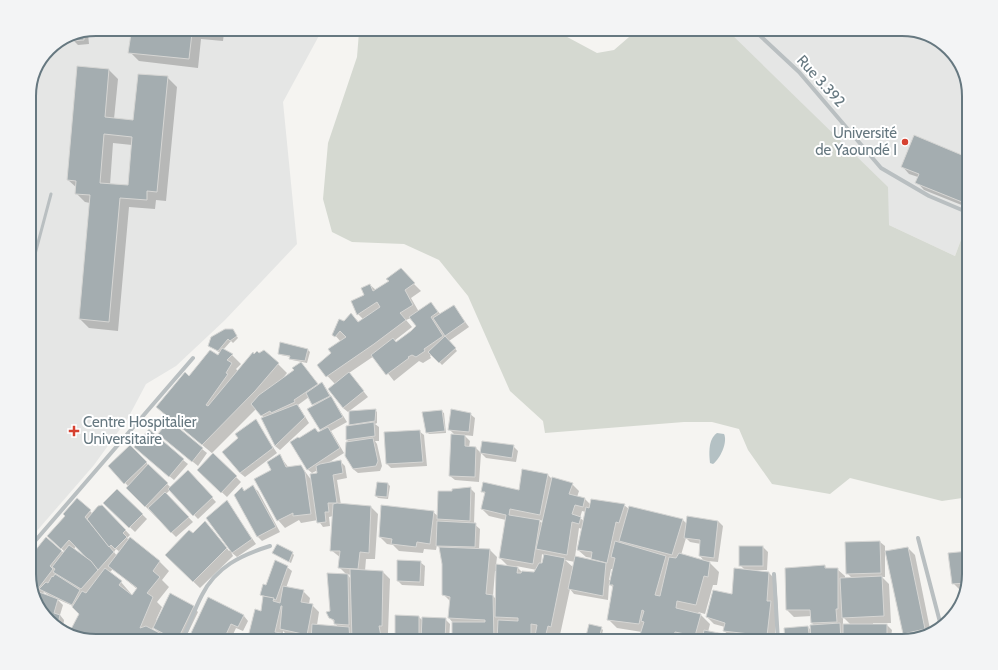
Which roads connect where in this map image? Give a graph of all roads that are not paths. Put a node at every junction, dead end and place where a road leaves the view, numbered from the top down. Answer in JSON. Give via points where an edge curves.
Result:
{"nodes":[{"id":1,"x":760,"y":36,"type":"edge"},
{"id":2,"x":51,"y":194,"type":"dead end"},
{"id":3,"x":962,"y":210,"type":"edge"},
{"id":4,"x":36,"y":250,"type":"edge"},
{"id":5,"x":193,"y":358,"type":"dead end"},
{"id":6,"x":918,"y":538,"type":"dead end"},
{"id":7,"x":36,"y":540,"type":"edge"},
{"id":8,"x":270,"y":546,"type":"dead end"},
{"id":9,"x":774,"y":574,"type":"dead end"},
{"id":10,"x":940,"y":621,"type":"edge"},
{"id":11,"x":185,"y":634,"type":"edge"},
{"id":12,"x":778,"y":634,"type":"edge"}],
"edges":[{"from":1,"to":3,"type":"street","name":"Rue 3.392","via":[[799,72],[881,168],[929,196]]},
{"from":2,"to":4,"type":"lane"},
{"from":5,"to":7,"type":"street"},
{"from":6,"to":10,"type":"street"},
{"from":8,"to":11,"type":"street","via":[[250,552],[225,566],[210,581]]},
{"from":9,"to":12,"type":"street"}]}
